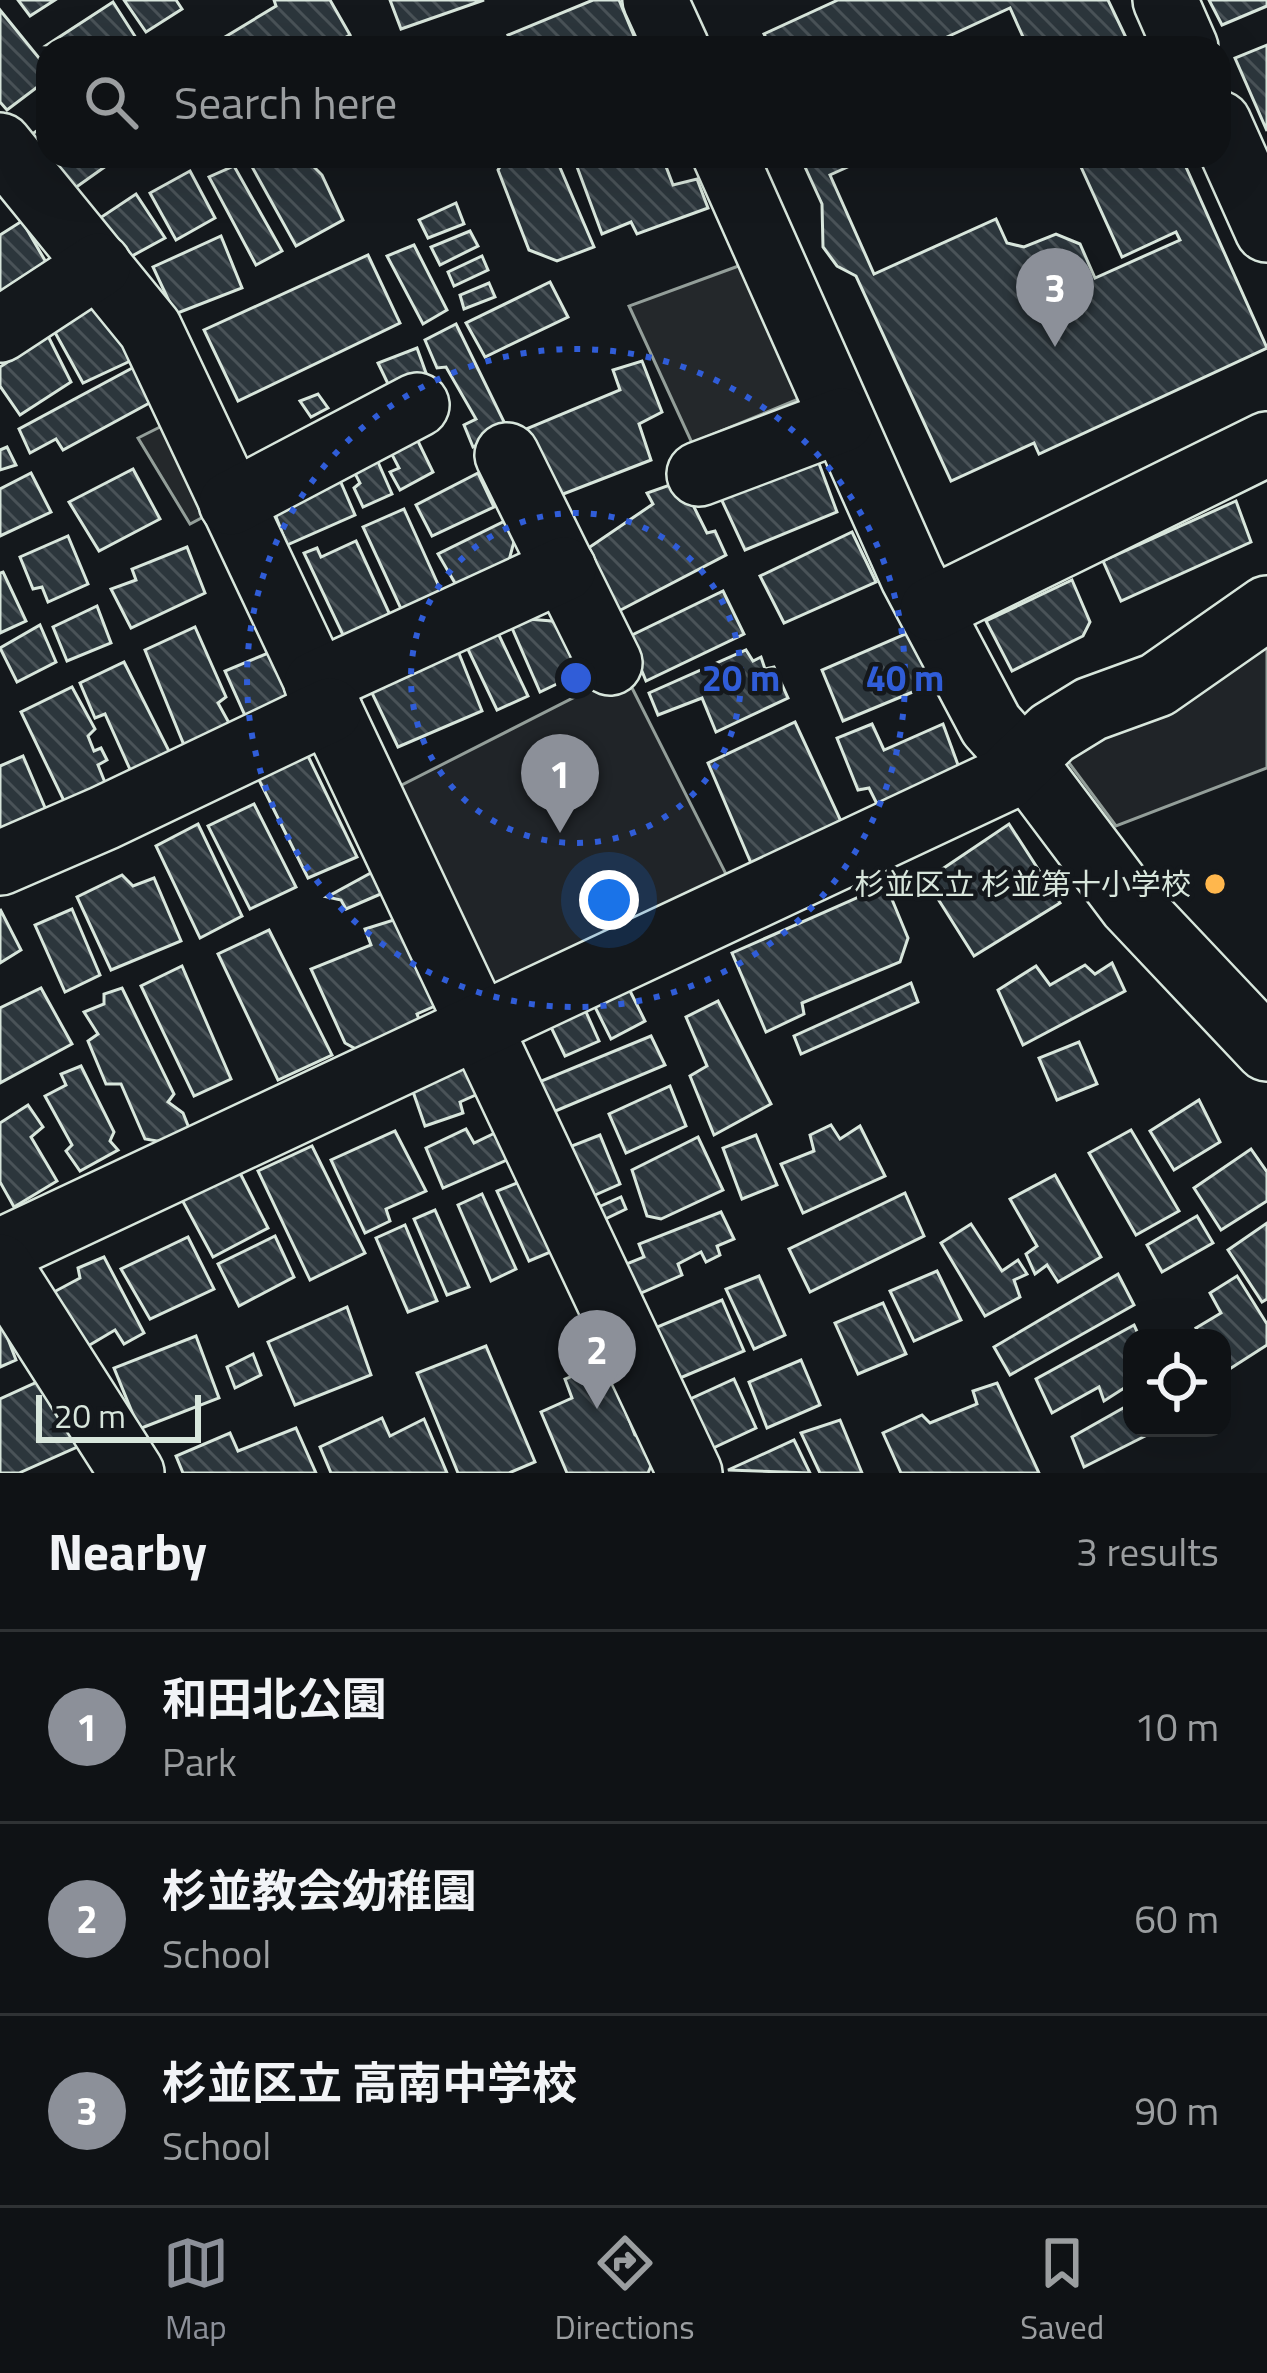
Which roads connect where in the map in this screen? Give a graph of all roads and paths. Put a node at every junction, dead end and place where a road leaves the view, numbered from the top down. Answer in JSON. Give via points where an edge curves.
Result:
{"nodes":[{"id":1,"x":656,"y":0,"type":"edge"},
{"id":2,"x":1165,"y":0,"type":"edge"},
{"id":3,"x":672,"y":36,"type":"edge"},
{"id":4,"x":1181,"y":36,"type":"edge"},
{"id":5,"x":0,"y":145,"type":"edge"},
{"id":6,"x":1242,"y":151,"type":"edge"},
{"id":7,"x":730,"y":168,"type":"edge"},
{"id":8,"x":1267,"y":230,"type":"edge"},
{"id":9,"x":99,"y":265,"type":"junction"},
{"id":10,"x":0,"y":330,"type":"edge"},
{"id":11,"x":417,"y":405,"type":"dead end"},
{"id":12,"x":842,"y":420,"type":"junction"},
{"id":13,"x":1267,"y":444,"type":"edge"},
{"id":14,"x":506,"y":455,"type":"dead end"},
{"id":15,"x":699,"y":474,"type":"dead end"},
{"id":16,"x":231,"y":503,"type":"junction"},
{"id":17,"x":564,"y":569,"type":"junction"},
{"id":18,"x":1267,"y":608,"type":"edge"},
{"id":19,"x":932,"y":610,"type":"junction"},
{"id":20,"x":610,"y":663,"type":"dead end"},
{"id":21,"x":323,"y":697,"type":"junction"},
{"id":22,"x":1022,"y":760,"type":"junction"},
{"id":23,"x":0,"y":863,"type":"edge"},
{"id":24,"x":478,"y":1028,"type":"junction"},
{"id":25,"x":1267,"y":1049,"type":"edge"},
{"id":26,"x":0,"y":1251,"type":"edge"},
{"id":27,"x":0,"y":1266,"type":"edge"},
{"id":28,"x":132,"y":1473,"type":"edge"},
{"id":29,"x":690,"y":1473,"type":"edge"}],
"edges":[{"from":1,"to":3,"type":"street"},
{"from":2,"to":4,"type":"street"},
{"from":5,"to":9,"type":"street"},
{"from":6,"to":8,"type":"street"},
{"from":7,"to":12,"type":"street"},
{"from":9,"to":10,"type":"street"},
{"from":9,"to":16,"type":"street","via":[[150,329]]},
{"from":11,"to":16,"type":"street"},
{"from":12,"to":15,"type":"street"},
{"from":12,"to":19,"type":"street"},
{"from":13,"to":19,"type":"street"},
{"from":14,"to":17,"type":"street"},
{"from":16,"to":21,"type":"street"},
{"from":17,"to":20,"type":"street"},
{"from":17,"to":21,"type":"street"},
{"from":18,"to":22,"type":"street","via":[[1157,685],[1091,709]]},
{"from":19,"to":22,"type":"street","via":[[991,725]]},
{"from":21,"to":23,"type":"street","via":[[104,818]]},
{"from":21,"to":24,"type":"street"},
{"from":22,"to":24,"type":"street","via":[[1005,779]]},
{"from":22,"to":25,"type":"street","via":[[1131,905]]},
{"from":24,"to":26,"type":"street"},
{"from":24,"to":29,"type":"street"},
{"from":27,"to":28,"type":"street"}]}
